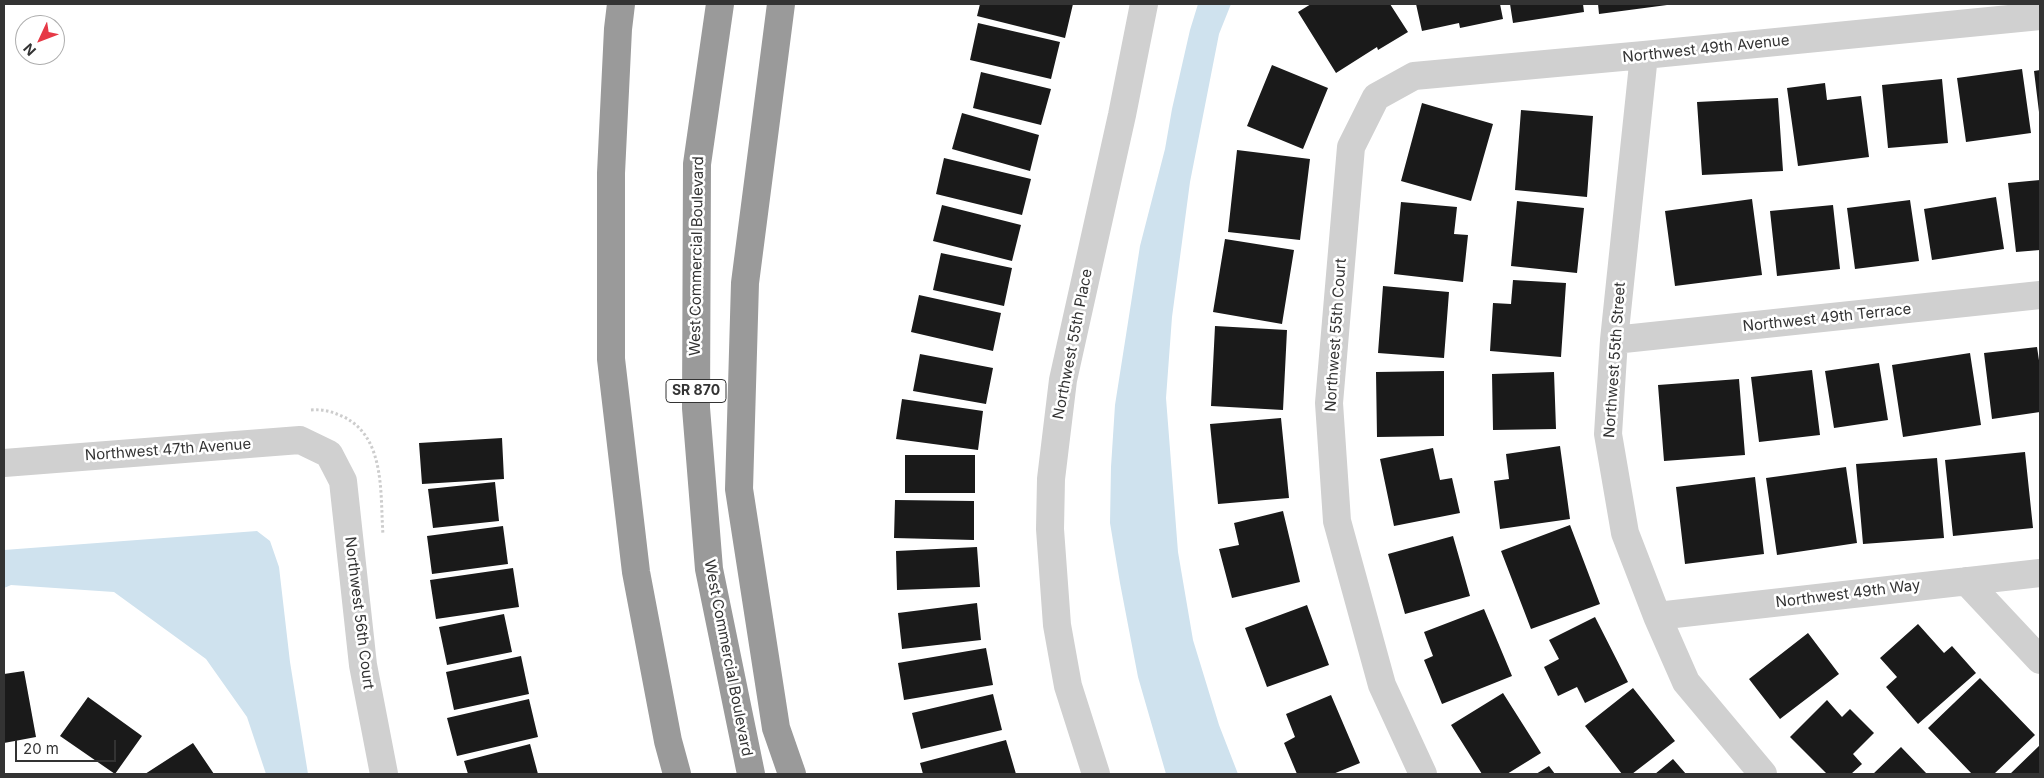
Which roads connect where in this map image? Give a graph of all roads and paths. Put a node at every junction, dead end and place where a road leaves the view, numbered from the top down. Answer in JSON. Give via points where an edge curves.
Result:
{"nodes":[{"id":1,"x":621,"y":4,"type":"edge"},
{"id":2,"x":720,"y":4,"type":"edge"},
{"id":3,"x":781,"y":4,"type":"edge"},
{"id":4,"x":1144,"y":4,"type":"edge"},
{"id":5,"x":2040,"y":16,"type":"edge"},
{"id":6,"x":1644,"y":56,"type":"junction"},
{"id":7,"x":1376,"y":97,"type":"joint"},
{"id":8,"x":2040,"y":295,"type":"edge"},
{"id":9,"x":1614,"y":340,"type":"junction"},
{"id":10,"x":307,"y":410,"type":"dead end"},
{"id":11,"x":329,"y":454,"type":"joint"},
{"id":12,"x":4,"y":463,"type":"edge"},
{"id":13,"x":383,"y":536,"type":"dead end"},
{"id":14,"x":2040,"y":573,"type":"edge"},
{"id":15,"x":1966,"y":581,"type":"junction"},
{"id":16,"x":1657,"y":616,"type":"junction"},
{"id":17,"x":2040,"y":660,"type":"edge"},
{"id":18,"x":384,"y":774,"type":"edge"},
{"id":19,"x":677,"y":774,"type":"edge"},
{"id":20,"x":751,"y":774,"type":"edge"},
{"id":21,"x":792,"y":774,"type":"edge"},
{"id":22,"x":1096,"y":774,"type":"edge"},
{"id":23,"x":1423,"y":774,"type":"edge"},
{"id":24,"x":1763,"y":774,"type":"edge"}],
"edges":[{"from":1,"to":19,"type":"highway","via":[[611,173],[611,359],[636,572]]},
{"from":2,"to":20,"type":"highway","name":"West Commercial Boulevard","number":"SR 870","via":[[697,164],[696,408],[709,570]]},
{"from":3,"to":21,"type":"highway","via":[[745,283],[739,489],[776,728]]},
{"from":4,"to":22,"type":"street","name":"Northwest 55th Place","via":[[1063,380],[1051,478],[1050,528],[1057,625],[1068,686]]},
{"from":5,"to":6,"type":"street","name":"Northwest 49th Avenue"},
{"from":6,"to":7,"type":"street","name":"Northwest 49th Avenue","via":[[1414,76]]},
{"from":6,"to":9,"type":"street","name":"Northwest 55th Street"},
{"from":7,"to":23,"type":"street","name":"Northwest 55th Court","via":[[1351,147],[1329,403],[1337,521],[1382,685]]},
{"from":8,"to":9,"type":"street","name":"Northwest 49th Terrace"},
{"from":9,"to":16,"type":"street","name":"Northwest 55th Street","via":[[1608,434],[1625,533]]},
{"from":10,"to":13,"type":"path","via":[[334,412],[363,430],[372,444],[378,467]]},
{"from":11,"to":12,"type":"street","name":"Northwest 47th Avenue","via":[[300,440]]},
{"from":11,"to":18,"type":"street","name":"Northwest 56th Court","via":[[343,481],[364,665]]},
{"from":14,"to":15,"type":"street","name":"Northwest 49th Way"},
{"from":15,"to":16,"type":"street","name":"Northwest 49th Way"},
{"from":15,"to":17,"type":"street"},
{"from":16,"to":24,"type":"street","name":"Northwest 55th Street","via":[[1686,682]]}]}
